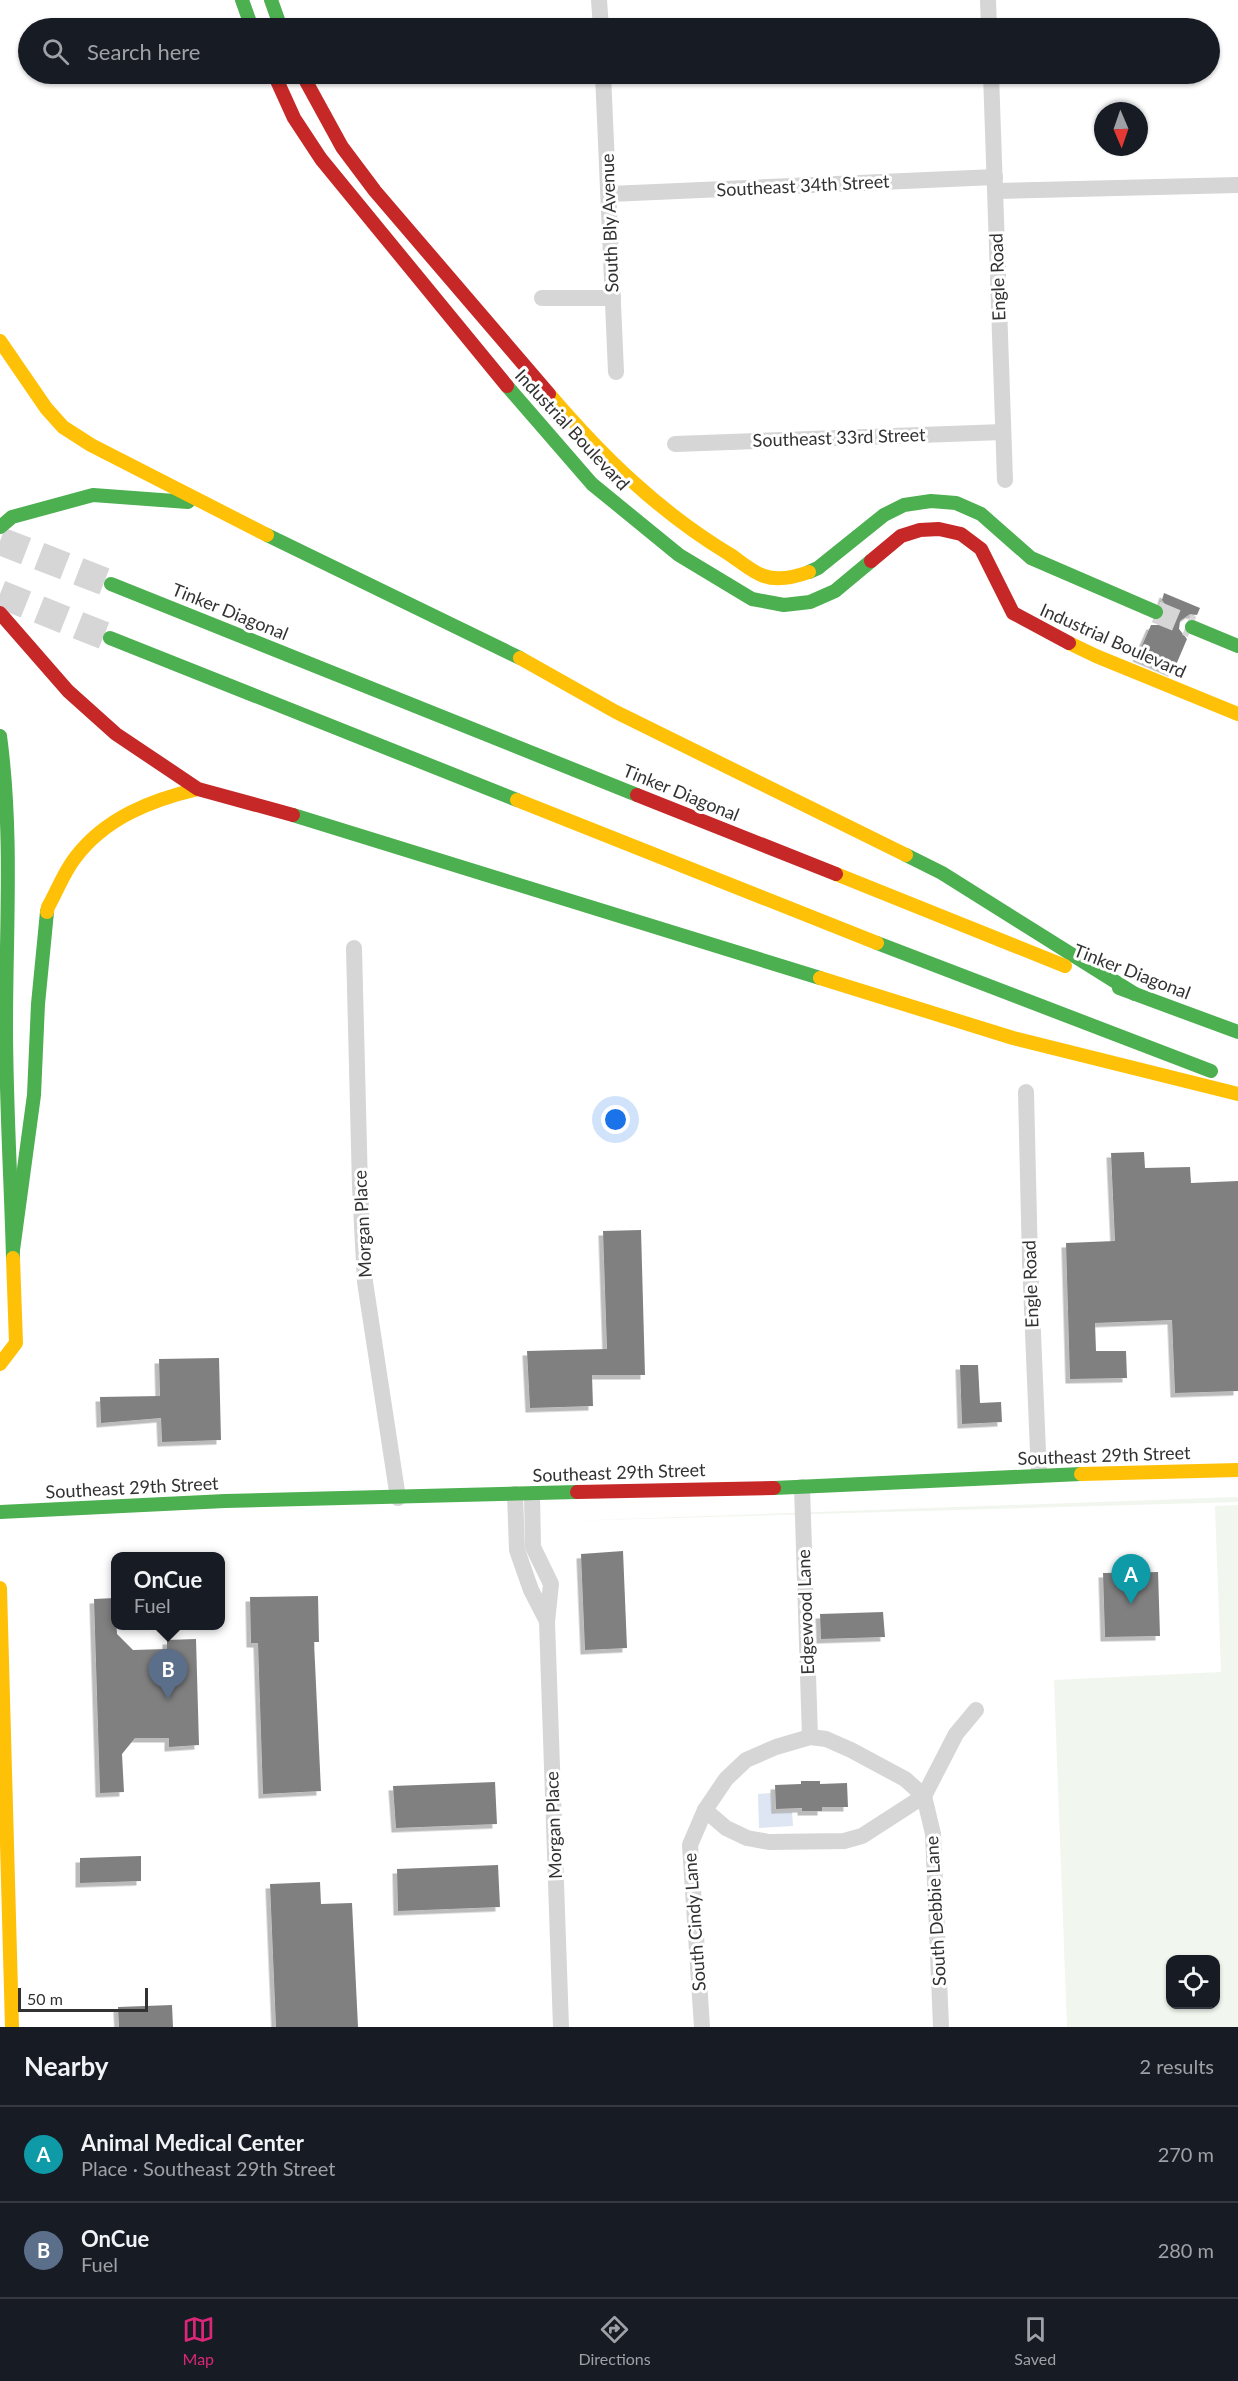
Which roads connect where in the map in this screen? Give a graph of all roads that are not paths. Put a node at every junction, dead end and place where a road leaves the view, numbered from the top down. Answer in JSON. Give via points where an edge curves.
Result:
{"nodes":[{"id":1,"x":242,"y":0,"type":"edge"},
{"id":2,"x":271,"y":0,"type":"edge"},
{"id":3,"x":599,"y":0,"type":"edge"},
{"id":4,"x":988,"y":0,"type":"edge"},
{"id":5,"x":248,"y":18,"type":"edge"},
{"id":6,"x":277,"y":18,"type":"edge"},
{"id":7,"x":600,"y":18,"type":"edge"},
{"id":8,"x":989,"y":18,"type":"edge"},
{"id":9,"x":279,"y":84,"type":"edge"},
{"id":10,"x":307,"y":84,"type":"edge"},
{"id":11,"x":604,"y":84,"type":"edge"},
{"id":12,"x":991,"y":84,"type":"edge"},
{"id":13,"x":996,"y":184,"type":"junction"},
{"id":14,"x":1238,"y":185,"type":"edge"},
{"id":15,"x":610,"y":194,"type":"junction"},
{"id":16,"x":542,"y":298,"type":"dead end"},
{"id":17,"x":613,"y":298,"type":"junction"},
{"id":18,"x":0,"y":340,"type":"edge"},
{"id":19,"x":616,"y":372,"type":"dead end"},
{"id":20,"x":1003,"y":432,"type":"junction"},
{"id":21,"x":675,"y":444,"type":"dead end"},
{"id":22,"x":1005,"y":480,"type":"dead end"},
{"id":23,"x":202,"y":503,"type":"junction"},
{"id":24,"x":0,"y":527,"type":"edge"},
{"id":25,"x":111,"y":584,"type":"tunnel mouth"},
{"id":26,"x":0,"y":612,"type":"edge"},
{"id":27,"x":1156,"y":612,"type":"tunnel mouth"},
{"id":28,"x":1192,"y":627,"type":"tunnel mouth"},
{"id":29,"x":110,"y":638,"type":"tunnel mouth"},
{"id":30,"x":1238,"y":646,"type":"edge"},
{"id":31,"x":1238,"y":714,"type":"edge"},
{"id":32,"x":0,"y":736,"type":"edge"},
{"id":33,"x":198,"y":789,"type":"junction"},
{"id":34,"x":354,"y":948,"type":"dead end"},
{"id":35,"x":1135,"y":994,"type":"junction"},
{"id":36,"x":1238,"y":1032,"type":"edge"},
{"id":37,"x":1238,"y":1082,"type":"edge"},
{"id":38,"x":1026,"y":1092,"type":"dead end"},
{"id":39,"x":1238,"y":1094,"type":"edge"},
{"id":40,"x":13,"y":1250,"type":"junction"},
{"id":41,"x":0,"y":1364,"type":"edge"},
{"id":42,"x":1238,"y":1470,"type":"edge"},
{"id":43,"x":1039,"y":1475,"type":"junction"},
{"id":44,"x":802,"y":1487,"type":"junction"},
{"id":45,"x":515,"y":1494,"type":"junction"},
{"id":46,"x":532,"y":1494,"type":"junction"},
{"id":47,"x":398,"y":1498,"type":"junction"},
{"id":48,"x":0,"y":1512,"type":"edge"},
{"id":49,"x":0,"y":1588,"type":"edge"},
{"id":50,"x":547,"y":1622,"type":"junction"},
{"id":51,"x":976,"y":1710,"type":"dead end"},
{"id":52,"x":810,"y":1737,"type":"junction"},
{"id":53,"x":924,"y":1796,"type":"junction"},
{"id":54,"x":705,"y":1810,"type":"junction"},
{"id":55,"x":12,"y":2027,"type":"edge"},
{"id":56,"x":561,"y":2027,"type":"edge"},
{"id":57,"x":702,"y":2027,"type":"edge"},
{"id":58,"x":941,"y":2027,"type":"edge"}],
"edges":[{"from":1,"to":5,"type":"main road"},
{"from":2,"to":6,"type":"main road"},
{"from":3,"to":7,"type":"street"},
{"from":4,"to":8,"type":"street"},
{"from":9,"to":31,"type":"main road","name":"Industrial Boulevard","via":[[294,118],[321,159],[534,419],[592,484],[679,555],[752,599],[784,605],[810,602],[835,591],[901,536],[939,529],[961,534],[981,549],[1008,606],[1023,620],[1096,656]]},
{"from":10,"to":27,"type":"main road","name":"Industrial Boulevard","via":[[342,147],[375,191],[590,442],[651,500],[707,541],[764,576],[798,576],[818,568],[884,515],[904,505],[956,503],[981,514],[1031,558]]},
{"from":11,"to":15,"type":"street","name":"South Bly Avenue"},
{"from":12,"to":13,"type":"street","name":"Engle Road"},
{"from":13,"to":14,"type":"street","name":"Southeast 34th Street"},
{"from":13,"to":15,"type":"street","name":"Southeast 34th Street"},
{"from":13,"to":20,"type":"street","name":"Engle Road"},
{"from":15,"to":17,"type":"street","name":"South Bly Avenue"},
{"from":16,"to":17,"type":"street"},
{"from":17,"to":19,"type":"street","name":"South Bly Avenue"},
{"from":18,"to":23,"type":"main road","via":[[63,427]]},
{"from":20,"to":21,"type":"street","name":"Southeast 33rd Street"},
{"from":20,"to":22,"type":"street","name":"Engle Road"},
{"from":23,"to":24,"type":"main road","via":[[93,495],[12,517]]},
{"from":23,"to":35,"type":"main road","via":[[511,653],[616,712],[942,873]]},
{"from":25,"to":35,"type":"main road","name":"Tinker Diagonal"},
{"from":26,"to":33,"type":"main road","via":[[88,711]]},
{"from":28,"to":30,"type":"main road"},
{"from":29,"to":37,"type":"main road"},
{"from":32,"to":40,"type":"main road","via":[[9,911],[6,1027]]},
{"from":33,"to":39,"type":"main road","via":[[273,808],[1013,1038]]},
{"from":33,"to":40,"type":"main road","via":[[144,805],[97,834],[73,860],[48,907],[34,1095]]},
{"from":34,"to":47,"type":"street","name":"Morgan Place","via":[[365,1281]]},
{"from":35,"to":36,"type":"main road","name":"Tinker Diagonal"},
{"from":38,"to":43,"type":"street","name":"Engle Road"},
{"from":40,"to":41,"type":"main road","via":[[16,1343]]},
{"from":42,"to":43,"type":"main road","name":"Southeast 29th Street"},
{"from":43,"to":44,"type":"main road","name":"Southeast 29th Street"},
{"from":44,"to":46,"type":"main road","name":"Southeast 29th Street"},
{"from":44,"to":52,"type":"street","name":"Edgewood Lane"},
{"from":45,"to":46,"type":"main road","name":"Southeast 29th Street"},
{"from":45,"to":47,"type":"main road","name":"Southeast 29th Street"},
{"from":45,"to":50,"type":"street","name":"Morgan Place","via":[[518,1550]]},
{"from":46,"to":50,"type":"street","name":"Morgan Place","via":[[534,1547],[551,1584]]},
{"from":47,"to":48,"type":"main road","name":"Southeast 29th Street"},
{"from":49,"to":55,"type":"main road"},
{"from":50,"to":56,"type":"street","name":"Morgan Place"},
{"from":51,"to":53,"type":"street","via":[[956,1734]]},
{"from":52,"to":53,"type":"street","via":[[851,1750],[905,1779]]},
{"from":52,"to":54,"type":"street","name":"South Cindy Lane","via":[[746,1760],[726,1779]]},
{"from":53,"to":54,"type":"street","via":[[862,1836],[844,1841],[769,1842],[747,1838],[726,1828]]},
{"from":53,"to":58,"type":"street","name":"South Debbie Lane","via":[[933,1834]]},
{"from":54,"to":57,"type":"street","name":"South Cindy Lane","via":[[690,1845]]}]}
